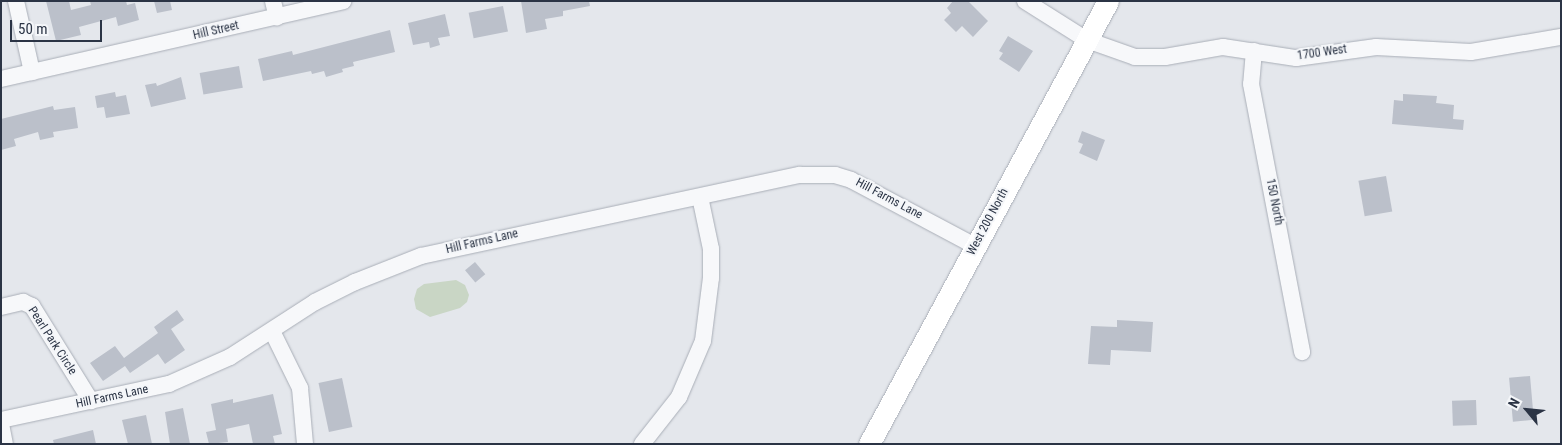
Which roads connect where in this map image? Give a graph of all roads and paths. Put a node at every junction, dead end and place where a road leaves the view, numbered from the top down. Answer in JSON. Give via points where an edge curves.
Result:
{"nodes":[{"id":1,"x":16,"y":1,"type":"edge"},
{"id":2,"x":273,"y":1,"type":"edge"},
{"id":3,"x":343,"y":1,"type":"edge"},
{"id":4,"x":1025,"y":1,"type":"edge"},
{"id":5,"x":1108,"y":1,"type":"edge"},
{"id":6,"x":277,"y":18,"type":"junction"},
{"id":7,"x":1561,"y":37,"type":"edge"},
{"id":8,"x":1087,"y":40,"type":"junction"},
{"id":9,"x":1254,"y":51,"type":"junction"},
{"id":10,"x":32,"y":72,"type":"junction"},
{"id":11,"x":1,"y":79,"type":"edge"},
{"id":12,"x":700,"y":197,"type":"junction"},
{"id":13,"x":975,"y":246,"type":"junction"},
{"id":14,"x":1,"y":307,"type":"edge"},
{"id":15,"x":272,"y":330,"type":"junction"},
{"id":16,"x":1302,"y":352,"type":"dead end"},
{"id":17,"x":91,"y":401,"type":"junction"},
{"id":18,"x":1,"y":420,"type":"edge"},
{"id":19,"x":1,"y":424,"type":"edge"},
{"id":20,"x":5,"y":444,"type":"edge"},
{"id":21,"x":304,"y":444,"type":"edge"},
{"id":22,"x":642,"y":444,"type":"edge"},
{"id":23,"x":869,"y":444,"type":"edge"}],
"edges":[{"from":1,"to":10,"type":"street"},
{"from":2,"to":6,"type":"street"},
{"from":3,"to":6,"type":"street","name":"Hill Street"},
{"from":4,"to":8,"type":"street","name":"1700 West"},
{"from":5,"to":8,"type":"main road","name":"West 200 North"},
{"from":6,"to":10,"type":"street","name":"Hill Street"},
{"from":7,"to":9,"type":"street","name":"1700 West","via":[[1471,52],[1376,47],[1296,58]]},
{"from":8,"to":9,"type":"street","name":"1700 West","via":[[1135,57],[1165,57],[1223,47]]},
{"from":8,"to":13,"type":"main road","name":"West 200 North"},
{"from":9,"to":16,"type":"street","name":"150 North","via":[[1252,84]]},
{"from":10,"to":11,"type":"street","name":"Hill Street"},
{"from":12,"to":13,"type":"street","name":"Hill Farms Lane","via":[[800,175],[835,175],[852,180]]},
{"from":12,"to":15,"type":"street","name":"Hill Farms Lane","via":[[421,256],[314,302]]},
{"from":12,"to":22,"type":"street","via":[[711,248],[712,278],[703,341],[679,397]]},
{"from":13,"to":23,"type":"main road","name":"West 200 North"},
{"from":14,"to":17,"type":"street","name":"Pearl Park Circle","via":[[23,302],[32,306]]},
{"from":15,"to":17,"type":"street","name":"Hill Farms Lane","via":[[230,357],[169,384]]},
{"from":15,"to":21,"type":"street","via":[[300,388]]},
{"from":17,"to":18,"type":"street","name":"Hill Farms Lane"},
{"from":19,"to":20,"type":"street"}]}
